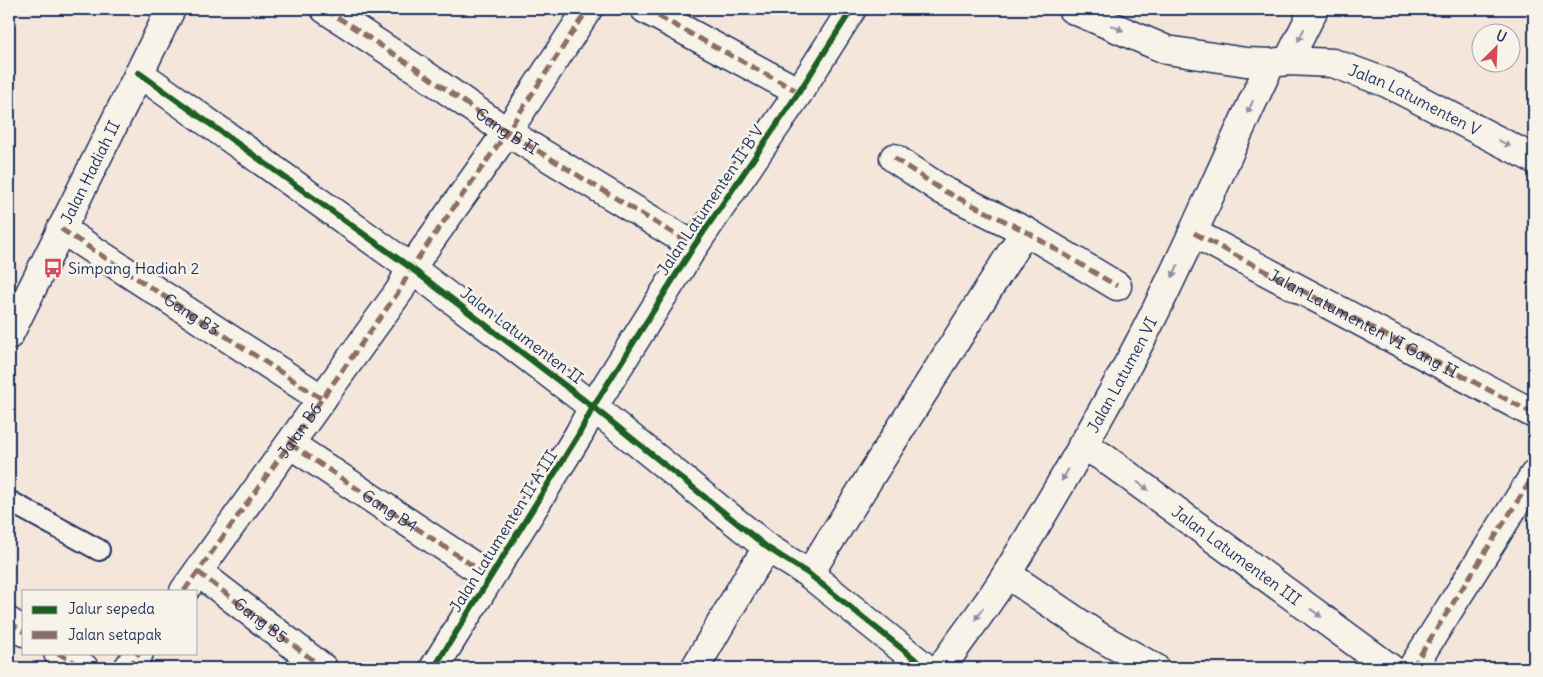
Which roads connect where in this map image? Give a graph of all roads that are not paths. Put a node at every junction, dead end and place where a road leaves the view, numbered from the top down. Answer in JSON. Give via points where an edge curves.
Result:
{"nodes":[{"id":1,"x":171,"y":9,"type":"edge"},
{"id":2,"x":325,"y":9,"type":"edge"},
{"id":3,"x":588,"y":9,"type":"edge"},
{"id":4,"x":645,"y":9,"type":"edge"},
{"id":5,"x":852,"y":9,"type":"edge"},
{"id":6,"x":1072,"y":9,"type":"edge"},
{"id":7,"x":1314,"y":9,"type":"edge"},
{"id":8,"x":1279,"y":62,"type":"junction"},
{"id":9,"x":139,"y":73,"type":"junction"},
{"id":10,"x":798,"y":92,"type":"junction"},
{"id":11,"x":507,"y":132,"type":"junction"},
{"id":12,"x":894,"y":158,"type":"dead end"},
{"id":13,"x":1534,"y":159,"type":"edge"},
{"id":14,"x":60,"y":229,"type":"junction"},
{"id":15,"x":1025,"y":231,"type":"junction"},
{"id":16,"x":1194,"y":233,"type":"junction"},
{"id":17,"x":694,"y":246,"type":"junction"},
{"id":18,"x":411,"y":268,"type":"junction"},
{"id":19,"x":1117,"y":286,"type":"dead end"},
{"id":20,"x":9,"y":335,"type":"edge"},
{"id":21,"x":322,"y":399,"type":"junction"},
{"id":22,"x":593,"y":407,"type":"junction"},
{"id":23,"x":1534,"y":414,"type":"edge"},
{"id":24,"x":290,"y":444,"type":"junction"},
{"id":25,"x":1082,"y":445,"type":"junction"},
{"id":26,"x":1534,"y":475,"type":"edge"},
{"id":27,"x":9,"y":500,"type":"edge"},
{"id":28,"x":768,"y":548,"type":"junction"},
{"id":29,"x":99,"y":550,"type":"dead end"},
{"id":30,"x":809,"y":574,"type":"junction"},
{"id":31,"x":1007,"y":574,"type":"junction"},
{"id":32,"x":490,"y":577,"type":"junction"},
{"id":33,"x":191,"y":581,"type":"edge"},
{"id":34,"x":9,"y":622,"type":"edge"},
{"id":35,"x":22,"y":631,"type":"edge"},
{"id":36,"x":60,"y":654,"type":"edge"},
{"id":37,"x":138,"y":654,"type":"edge"},
{"id":38,"x":84,"y":668,"type":"edge"},
{"id":39,"x":128,"y":668,"type":"edge"},
{"id":40,"x":323,"y":668,"type":"edge"},
{"id":41,"x":434,"y":668,"type":"edge"},
{"id":42,"x":696,"y":668,"type":"edge"},
{"id":43,"x":926,"y":668,"type":"edge"},
{"id":44,"x":942,"y":668,"type":"edge"},
{"id":45,"x":1155,"y":668,"type":"edge"},
{"id":46,"x":1390,"y":668,"type":"edge"},
{"id":47,"x":1412,"y":668,"type":"edge"}],
"edges":[{"from":1,"to":9,"type":"street","name":"Jalan Hadiah II"},
{"from":2,"to":11,"type":"street","name":"Gang B II"},
{"from":3,"to":11,"type":"street","name":"Jalan B6"},
{"from":4,"to":10,"type":"street"},
{"from":5,"to":10,"type":"street","name":"Jalan Latumenten II B V"},
{"from":6,"to":8,"type":"street","name":"Jalan Latumenten V","one_way":true,"via":[[1167,50],[1246,62]]},
{"from":7,"to":8,"type":"street","name":"Jalan Latumen VI","one_way":true},
{"from":8,"to":13,"type":"street","name":"Jalan Latumenten V","one_way":true,"via":[[1333,63],[1387,83]]},
{"from":8,"to":16,"type":"street","name":"Jalan Latumen VI","one_way":true,"via":[[1232,144]]},
{"from":9,"to":14,"type":"street","name":"Jalan Hadiah II"},
{"from":9,"to":18,"type":"street","name":"Jalan Latumenten II"},
{"from":10,"to":17,"type":"street","name":"Jalan Latumenten II B V"},
{"from":11,"to":17,"type":"street","name":"Gang B II"},
{"from":11,"to":18,"type":"street","name":"Jalan B6"},
{"from":12,"to":15,"type":"street","via":[[942,190]]},
{"from":14,"to":20,"type":"street","name":"Jalan Hadiah II"},
{"from":14,"to":21,"type":"street","name":"Gang B3"},
{"from":15,"to":19,"type":"street"},
{"from":15,"to":30,"type":"street"},
{"from":16,"to":23,"type":"street","name":"Jalan Latumenten VI Gang II"},
{"from":16,"to":25,"type":"street","name":"Jalan Latumen VI","one_way":true,"via":[[1142,337]]},
{"from":17,"to":22,"type":"street","name":"Jalan Latumenten II B V"},
{"from":18,"to":21,"type":"street","name":"Jalan B6","via":[[400,290]]},
{"from":18,"to":22,"type":"street","name":"Jalan Latumenten II"},
{"from":21,"to":24,"type":"street","name":"Jalan B6"},
{"from":22,"to":28,"type":"street","name":"Jalan Latumenten II"},
{"from":22,"to":32,"type":"street","name":"Jalan Latumenten II A III"},
{"from":24,"to":32,"type":"street","name":"Gang B4"},
{"from":24,"to":33,"type":"street","name":"Jalan B6"},
{"from":25,"to":31,"type":"street","name":"Jalan Latumen VI","one_way":true},
{"from":25,"to":46,"type":"street","name":"Jalan Latumenten III","one_way":true,"via":[[1103,457]]},
{"from":26,"to":47,"type":"street"},
{"from":27,"to":29,"type":"lane"},
{"from":28,"to":30,"type":"street","name":"Jalan Latumenten II"},
{"from":28,"to":42,"type":"street"},
{"from":30,"to":43,"type":"street","name":"Jalan Latumenten II"},
{"from":31,"to":44,"type":"street","name":"Jalan Latumen VI","one_way":true},
{"from":31,"to":45,"type":"street","via":[[1100,637]]},
{"from":32,"to":41,"type":"street","name":"Jalan Latumenten II A III"},
{"from":33,"to":40,"type":"street","name":"Gang B5"},
{"from":34,"to":35,"type":"street"},
{"from":36,"to":38,"type":"street"},
{"from":37,"to":39,"type":"street"}]}
